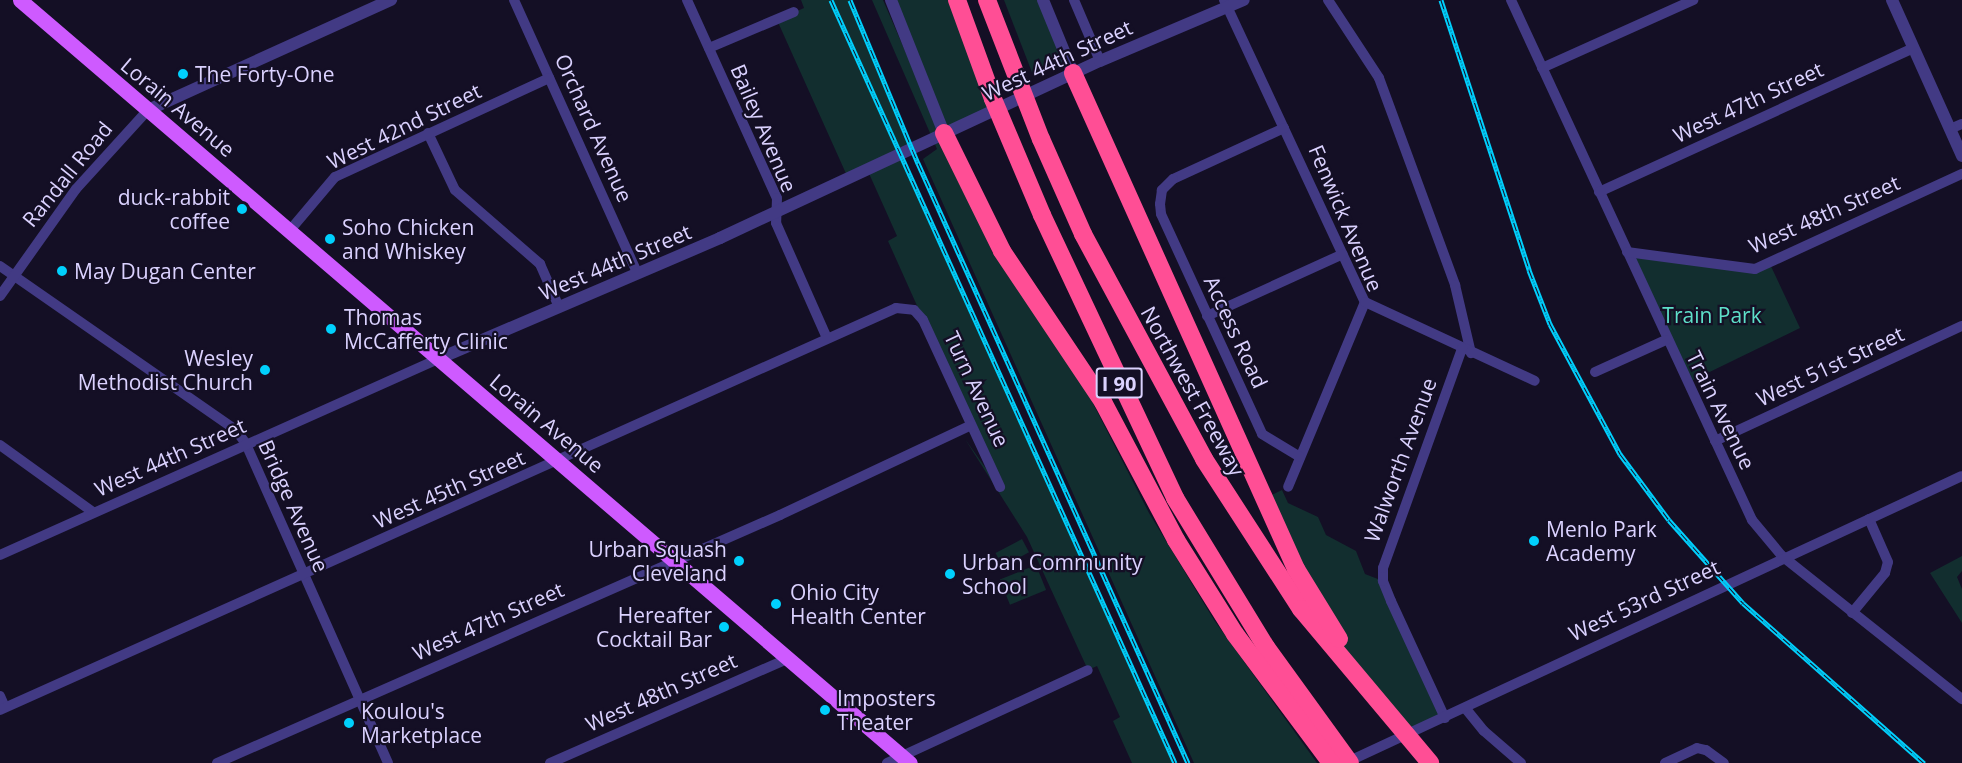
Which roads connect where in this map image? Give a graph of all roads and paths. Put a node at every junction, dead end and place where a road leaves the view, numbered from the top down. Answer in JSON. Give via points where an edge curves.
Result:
{"nodes":[{"id":1,"x":20,"y":0,"type":"edge"},
{"id":2,"x":391,"y":0,"type":"edge"},
{"id":3,"x":514,"y":0,"type":"edge"},
{"id":4,"x":687,"y":0,"type":"edge"},
{"id":5,"x":891,"y":0,"type":"edge"},
{"id":6,"x":957,"y":0,"type":"edge"},
{"id":7,"x":987,"y":0,"type":"edge"},
{"id":8,"x":1043,"y":0,"type":"edge"},
{"id":9,"x":1074,"y":0,"type":"edge"},
{"id":10,"x":1244,"y":0,"type":"edge"},
{"id":11,"x":1328,"y":0,"type":"edge"},
{"id":12,"x":1511,"y":0,"type":"edge"},
{"id":13,"x":1693,"y":0,"type":"edge"},
{"id":14,"x":1892,"y":0,"type":"edge"},
{"id":15,"x":1226,"y":3,"type":"edge"},
{"id":16,"x":794,"y":12,"type":"dead end"},
{"id":17,"x":709,"y":48,"type":"junction"},
{"id":18,"x":1913,"y":48,"type":"junction"},
{"id":19,"x":1100,"y":61,"type":"junction"},
{"id":20,"x":1542,"y":68,"type":"junction"},
{"id":21,"x":1073,"y":73,"type":"junction"},
{"id":22,"x":549,"y":78,"type":"junction"},
{"id":23,"x":148,"y":110,"type":"junction"},
{"id":24,"x":1962,"y":124,"type":"edge"},
{"id":25,"x":1284,"y":128,"type":"junction"},
{"id":26,"x":1950,"y":129,"type":"junction"},
{"id":27,"x":429,"y":133,"type":"junction"},
{"id":28,"x":936,"y":137,"type":"junction"},
{"id":29,"x":1962,"y":156,"type":"edge"},
{"id":30,"x":1962,"y":174,"type":"edge"},
{"id":31,"x":1599,"y":192,"type":"junction"},
{"id":32,"x":776,"y":210,"type":"junction"},
{"id":33,"x":291,"y":229,"type":"junction"},
{"id":34,"x":1627,"y":252,"type":"junction"},
{"id":35,"x":1343,"y":254,"type":"junction"},
{"id":36,"x":0,"y":266,"type":"edge"},
{"id":37,"x":637,"y":273,"type":"junction"},
{"id":38,"x":14,"y":276,"type":"junction"},
{"id":39,"x":0,"y":296,"type":"edge"},
{"id":40,"x":1365,"y":302,"type":"junction"},
{"id":41,"x":559,"y":307,"type":"junction"},
{"id":42,"x":914,"y":310,"type":"joint"},
{"id":43,"x":1207,"y":316,"type":"junction"},
{"id":44,"x":1962,"y":326,"type":"edge"},
{"id":45,"x":827,"y":338,"type":"junction"},
{"id":46,"x":1666,"y":340,"type":"junction"},
{"id":47,"x":1467,"y":351,"type":"junction"},
{"id":48,"x":438,"y":359,"type":"junction"},
{"id":49,"x":1595,"y":372,"type":"dead end"},
{"id":50,"x":1535,"y":381,"type":"dead end"},
{"id":51,"x":972,"y":425,"type":"junction"},
{"id":52,"x":1715,"y":441,"type":"junction"},
{"id":53,"x":246,"y":444,"type":"junction"},
{"id":54,"x":0,"y":445,"type":"edge"},
{"id":55,"x":1300,"y":457,"type":"junction"},
{"id":56,"x":559,"y":461,"type":"junction"},
{"id":57,"x":1961,"y":479,"type":"edge"},
{"id":58,"x":1000,"y":487,"type":"dead end"},
{"id":59,"x":1288,"y":487,"type":"dead end"},
{"id":60,"x":93,"y":512,"type":"junction"},
{"id":61,"x":1869,"y":519,"type":"junction"},
{"id":62,"x":0,"y":555,"type":"edge"},
{"id":63,"x":675,"y":559,"type":"junction"},
{"id":64,"x":304,"y":575,"type":"junction"},
{"id":65,"x":1852,"y":613,"type":"junction"},
{"id":66,"x":789,"y":658,"type":"junction"},
{"id":67,"x":1088,"y":670,"type":"dead end"},
{"id":68,"x":0,"y":696,"type":"edge"},
{"id":69,"x":360,"y":699,"type":"junction"},
{"id":70,"x":1962,"y":699,"type":"edge"},
{"id":71,"x":1379,"y":705,"type":"junction"},
{"id":72,"x":3,"y":708,"type":"edge"},
{"id":73,"x":1466,"y":709,"type":"junction"},
{"id":74,"x":1445,"y":718,"type":"junction"},
{"id":75,"x":1324,"y":743,"type":"junction"},
{"id":76,"x":906,"y":760,"type":"edge"},
{"id":77,"x":1429,"y":762,"type":"edge"},
{"id":78,"x":217,"y":763,"type":"edge"},
{"id":79,"x":388,"y":763,"type":"edge"},
{"id":80,"x":550,"y":763,"type":"edge"},
{"id":81,"x":887,"y":763,"type":"edge"},
{"id":82,"x":1331,"y":763,"type":"edge"},
{"id":83,"x":1344,"y":763,"type":"edge"},
{"id":84,"x":1350,"y":763,"type":"edge"},
{"id":85,"x":1521,"y":763,"type":"edge"},
{"id":86,"x":1665,"y":763,"type":"edge"},
{"id":87,"x":1724,"y":763,"type":"edge"}],
"edges":[{"from":1,"to":23,"type":"main road","name":"Lorain Avenue"},
{"from":2,"to":23,"type":"street"},
{"from":3,"to":22,"type":"street","name":"Orchard Avenue"},
{"from":4,"to":17,"type":"street","name":"Bailey Avenue"},
{"from":5,"to":28,"type":"street"},
{"from":6,"to":75,"type":"highway","number":"I 90","via":[[1042,215],[1175,498]]},
{"from":7,"to":71,"type":"highway","name":"Northwest Freeway","number":"I 90","via":[[1083,234],[1176,411],[1266,559]]},
{"from":8,"to":21,"type":"street"},
{"from":9,"to":19,"type":"street"},
{"from":10,"to":15,"type":"street","name":"West 44th Street"},
{"from":11,"to":47,"type":"street","via":[[1379,78],[1455,285]]},
{"from":12,"to":20,"type":"street","name":"Train Avenue"},
{"from":13,"to":20,"type":"street"},
{"from":14,"to":18,"type":"street"},
{"from":15,"to":19,"type":"street","name":"West 44th Street"},
{"from":15,"to":25,"type":"street","name":"Fenwick Avenue"},
{"from":16,"to":17,"type":"street"},
{"from":17,"to":32,"type":"street","name":"Bailey Avenue","via":[[777,198]]},
{"from":18,"to":26,"type":"street"},
{"from":18,"to":31,"type":"street","name":"West 47th Street"},
{"from":19,"to":21,"type":"street","name":"West 44th Street"},
{"from":20,"to":31,"type":"street","name":"Train Avenue"},
{"from":21,"to":28,"type":"street","name":"West 44th Street"},
{"from":21,"to":71,"type":"highway","via":[[1296,570]]},
{"from":22,"to":27,"type":"street","name":"West 42nd Street"},
{"from":22,"to":37,"type":"street","name":"Orchard Avenue"},
{"from":23,"to":33,"type":"main road","name":"Lorain Avenue"},
{"from":23,"to":38,"type":"street","name":"Randall Road","via":[[76,189]]},
{"from":24,"to":26,"type":"street"},
{"from":25,"to":35,"type":"street","name":"Fenwick Avenue"},
{"from":25,"to":43,"type":"street","name":"Access Road","via":[[1173,179],[1162,190],[1161,214]]},
{"from":26,"to":29,"type":"street"},
{"from":27,"to":33,"type":"street","name":"West 42nd Street","via":[[335,177]]},
{"from":27,"to":41,"type":"street","via":[[455,190],[540,264]]},
{"from":28,"to":32,"type":"street","name":"West 44th Street"},
{"from":28,"to":75,"type":"highway","via":[[996,241],[1102,402],[1176,540],[1235,634]]},
{"from":30,"to":34,"type":"street","name":"West 48th Street","via":[[1755,269]]},
{"from":31,"to":34,"type":"street","name":"Train Avenue"},
{"from":32,"to":37,"type":"street","name":"West 44th Street"},
{"from":32,"to":45,"type":"street","name":"Bailey Avenue","via":[[776,223]]},
{"from":33,"to":48,"type":"main road","name":"Lorain Avenue"},
{"from":34,"to":46,"type":"street","name":"Train Avenue"},
{"from":35,"to":40,"type":"street","name":"Fenwick Avenue"},
{"from":35,"to":43,"type":"street"},
{"from":36,"to":38,"type":"street","name":"Bridge Avenue"},
{"from":37,"to":41,"type":"street","name":"West 44th Street"},
{"from":38,"to":39,"type":"street","name":"Randall Road"},
{"from":38,"to":53,"type":"street","name":"Bridge Avenue","via":[[236,430]]},
{"from":40,"to":47,"type":"street"},
{"from":40,"to":55,"type":"street","name":"Fenwick Avenue"},
{"from":41,"to":48,"type":"street","name":"West 44th Street"},
{"from":42,"to":45,"type":"street","name":"West 45th Street","via":[[896,309]]},
{"from":42,"to":51,"type":"street","name":"Turn Avenue","via":[[923,320]]},
{"from":43,"to":55,"type":"street","name":"Access Road","via":[[1262,434]]},
{"from":44,"to":52,"type":"street","name":"West 51st Street"},
{"from":45,"to":56,"type":"street","name":"West 45th Street"},
{"from":46,"to":49,"type":"street"},
{"from":46,"to":52,"type":"street","name":"Train Avenue"},
{"from":47,"to":50,"type":"street"},
{"from":47,"to":74,"type":"street","name":"Walworth Avenue","via":[[1383,568],[1383,581],[1391,601]]},
{"from":48,"to":53,"type":"street","name":"West 44th Street"},
{"from":48,"to":56,"type":"main road","name":"Lorain Avenue"},
{"from":51,"to":58,"type":"street","name":"Turn Avenue"},
{"from":51,"to":63,"type":"street","name":"West 47th Street"},
{"from":52,"to":65,"type":"street","name":"Train Avenue","via":[[1752,520],[1782,556]]},
{"from":53,"to":60,"type":"street","name":"West 44th Street"},
{"from":53,"to":64,"type":"street","name":"Bridge Avenue"},
{"from":54,"to":60,"type":"street"},
{"from":55,"to":59,"type":"street","name":"Fenwick Avenue"},
{"from":56,"to":63,"type":"main road","name":"Lorain Avenue"},
{"from":56,"to":64,"type":"street","name":"West 45th Street"},
{"from":57,"to":61,"type":"street","name":"West 53rd Street"},
{"from":60,"to":62,"type":"street","name":"West 44th Street"},
{"from":61,"to":65,"type":"street","via":[[1888,562],[1885,573]]},
{"from":61,"to":73,"type":"street","name":"West 53rd Street","via":[[1614,635]]},
{"from":63,"to":66,"type":"main road","name":"Lorain Avenue"},
{"from":63,"to":69,"type":"street","name":"West 47th Street"},
{"from":64,"to":69,"type":"street","name":"Bridge Avenue"},
{"from":64,"to":72,"type":"street","name":"West 45th Street"},
{"from":65,"to":70,"type":"street","name":"Train Avenue"},
{"from":66,"to":76,"type":"main road","name":"Lorain Avenue"},
{"from":66,"to":80,"type":"street","name":"West 48th Street"},
{"from":67,"to":76,"type":"street"},
{"from":68,"to":72,"type":"street"},
{"from":69,"to":78,"type":"street","name":"West 47th Street"},
{"from":69,"to":79,"type":"street","name":"Bridge Avenue"},
{"from":71,"to":77,"type":"highway","name":"Northwest Freeway","number":"I 90"},
{"from":73,"to":74,"type":"street","name":"West 53rd Street"},
{"from":73,"to":85,"type":"street","via":[[1484,731]]},
{"from":74,"to":83,"type":"street","name":"West 53rd Street"},
{"from":75,"to":82,"type":"highway"},
{"from":75,"to":84,"type":"highway","number":"I 90"},
{"from":76,"to":81,"type":"street"},
{"from":86,"to":87,"type":"street","via":[[1696,748]]}]}
